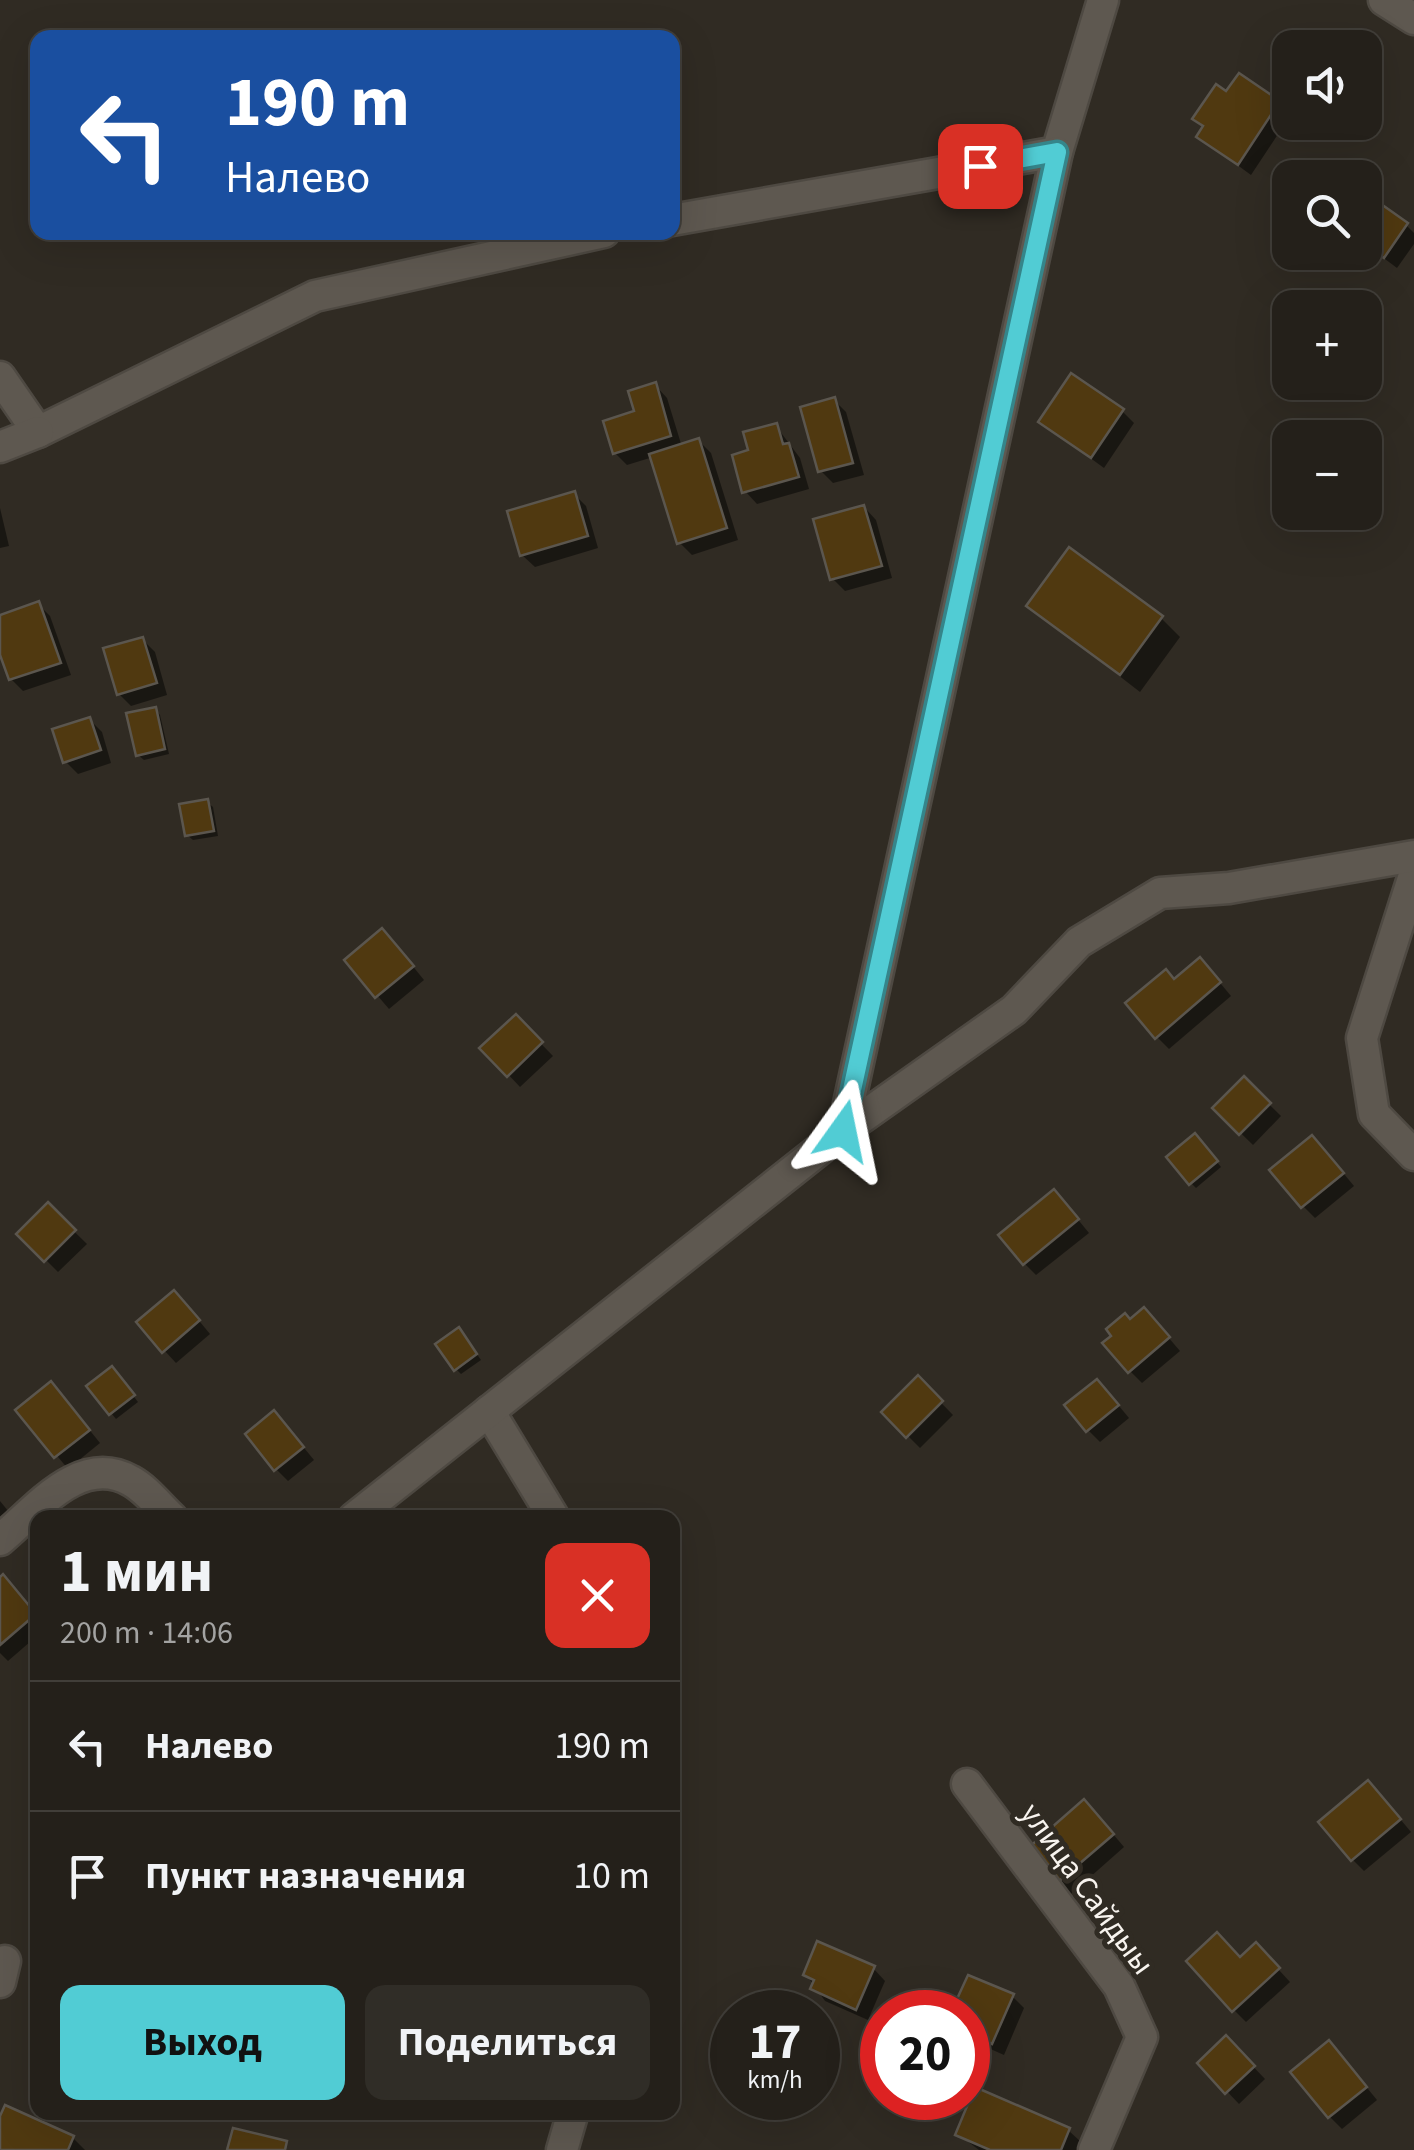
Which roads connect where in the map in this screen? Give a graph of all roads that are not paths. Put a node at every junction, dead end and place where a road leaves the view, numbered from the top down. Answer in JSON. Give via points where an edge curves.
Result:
{"nodes":[{"id":1,"x":1103,"y":0,"type":"edge"},
{"id":2,"x":1384,"y":0,"type":"edge"},
{"id":3,"x":1414,"y":19,"type":"edge"},
{"id":4,"x":1057,"y":152,"type":"junction"},
{"id":5,"x":680,"y":219,"type":"edge"},
{"id":6,"x":568,"y":240,"type":"edge"},
{"id":7,"x":0,"y":378,"type":"edge"},
{"id":8,"x":38,"y":432,"type":"junction"},
{"id":9,"x":0,"y":447,"type":"edge"},
{"id":10,"x":1414,"y":856,"type":"edge"},
{"id":11,"x":1414,"y":875,"type":"edge"},
{"id":12,"x":843,"y":1131,"type":"junction"},
{"id":13,"x":1414,"y":1155,"type":"edge"},
{"id":14,"x":488,"y":1411,"type":"junction"},
{"id":15,"x":35,"y":1510,"type":"edge"},
{"id":16,"x":163,"y":1510,"type":"edge"},
{"id":17,"x":364,"y":1510,"type":"edge"},
{"id":18,"x":549,"y":1510,"type":"edge"},
{"id":19,"x":30,"y":1514,"type":"edge"},
{"id":20,"x":0,"y":1540,"type":"edge"},
{"id":21,"x":967,"y":1784,"type":"dead end"},
{"id":22,"x":571,"y":2120,"type":"edge"},
{"id":23,"x":562,"y":2150,"type":"edge"},
{"id":24,"x":1094,"y":2150,"type":"edge"}],
"edges":[{"from":1,"to":4,"type":"street"},
{"from":2,"to":3,"type":"street"},
{"from":4,"to":5,"type":"street"},
{"from":4,"to":12,"type":"street"},
{"from":6,"to":8,"type":"street","via":[[314,296]]},
{"from":7,"to":8,"type":"street"},
{"from":8,"to":9,"type":"street"},
{"from":10,"to":12,"type":"street","via":[[1160,893],[1079,942],[1014,1010]]},
{"from":11,"to":13,"type":"street","via":[[1362,1038],[1374,1114]]},
{"from":12,"to":14,"type":"street"},
{"from":14,"to":17,"type":"street"},
{"from":14,"to":18,"type":"street"},
{"from":15,"to":16,"type":"street","via":[[74,1477],[105,1471],[132,1482]]},
{"from":19,"to":20,"type":"street"},
{"from":21,"to":24,"type":"street","name":"улица Сайдыы","via":[[1119,1986],[1142,2037]]},
{"from":22,"to":23,"type":"street"}]}
